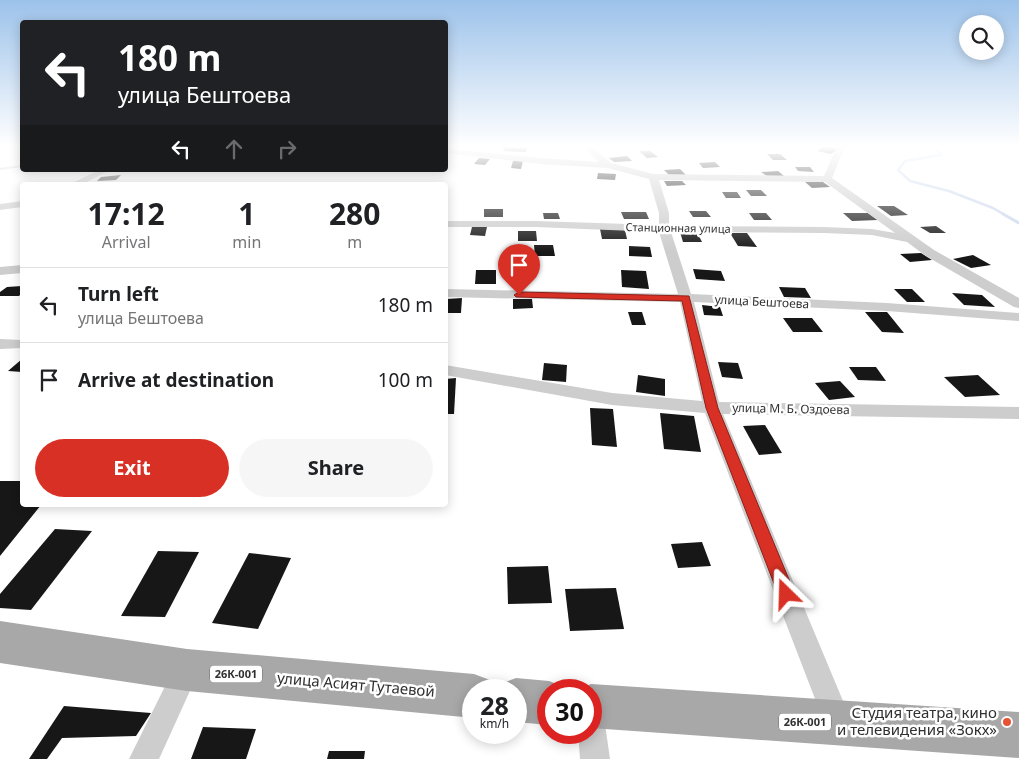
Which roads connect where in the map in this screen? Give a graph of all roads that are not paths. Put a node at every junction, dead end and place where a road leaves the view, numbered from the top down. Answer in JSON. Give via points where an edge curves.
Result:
{"nodes":[{"id":1,"x":654,"y":181,"type":"edge"},
{"id":2,"x":830,"y":181,"type":"edge"},
{"id":3,"x":20,"y":204,"type":"edge"},
{"id":4,"x":0,"y":207,"type":"edge"},
{"id":5,"x":448,"y":224,"type":"edge"},
{"id":6,"x":664,"y":229,"type":"junction"},
{"id":7,"x":911,"y":239,"type":"junction"},
{"id":8,"x":20,"y":269,"type":"edge"},
{"id":9,"x":0,"y":271,"type":"edge"},
{"id":10,"x":448,"y":293,"type":"edge"},
{"id":11,"x":686,"y":298,"type":"junction"},
{"id":12,"x":1019,"y":304,"type":"edge"},
{"id":13,"x":1019,"y":318,"type":"edge"},
{"id":14,"x":0,"y":344,"type":"edge"},
{"id":15,"x":20,"y":344,"type":"edge"},
{"id":16,"x":448,"y":371,"type":"edge"},
{"id":17,"x":712,"y":408,"type":"junction"},
{"id":18,"x":1019,"y":414,"type":"edge"},
{"id":19,"x":0,"y":642,"type":"edge"},
{"id":20,"x":187,"y":670,"type":"junction"},
{"id":21,"x":462,"y":695,"type":"edge"},
{"id":22,"x":602,"y":707,"type":"edge"},
{"id":23,"x":838,"y":724,"type":"junction"},
{"id":24,"x":1019,"y":735,"type":"edge"},
{"id":25,"x":593,"y":744,"type":"edge"},
{"id":26,"x":144,"y":759,"type":"edge"},
{"id":27,"x":595,"y":759,"type":"edge"}],
"edges":[{"from":1,"to":6,"type":"street","via":[[664,213]]},
{"from":2,"to":7,"type":"street"},
{"from":3,"to":4,"type":"street"},
{"from":5,"to":6,"type":"street","name":"Станционная улица"},
{"from":6,"to":7,"type":"street","name":"Станционная улица","via":[[834,230]]},
{"from":6,"to":11,"type":"street"},
{"from":7,"to":12,"type":"street"},
{"from":8,"to":9,"type":"street"},
{"from":10,"to":11,"type":"street","name":"улица Бештоева"},
{"from":11,"to":13,"type":"street","name":"улица Бештоева","via":[[887,307]]},
{"from":11,"to":17,"type":"street"},
{"from":14,"to":15,"type":"street"},
{"from":16,"to":17,"type":"street","name":"улица М. Б. Оздоева","via":[[612,399]]},
{"from":17,"to":18,"type":"street","name":"улица М. Б. Оздоева"},
{"from":17,"to":23,"type":"street"},
{"from":19,"to":20,"type":"main road","name":"улица Асият Тутаевой","number":"26К-001"},
{"from":20,"to":21,"type":"main road","name":"улица Асият Тутаевой","number":"26К-001"},
{"from":20,"to":26,"type":"street"},
{"from":22,"to":23,"type":"main road","number":"26К-001"},
{"from":23,"to":24,"type":"main road","number":"26К-001"},
{"from":25,"to":27,"type":"street"}]}
